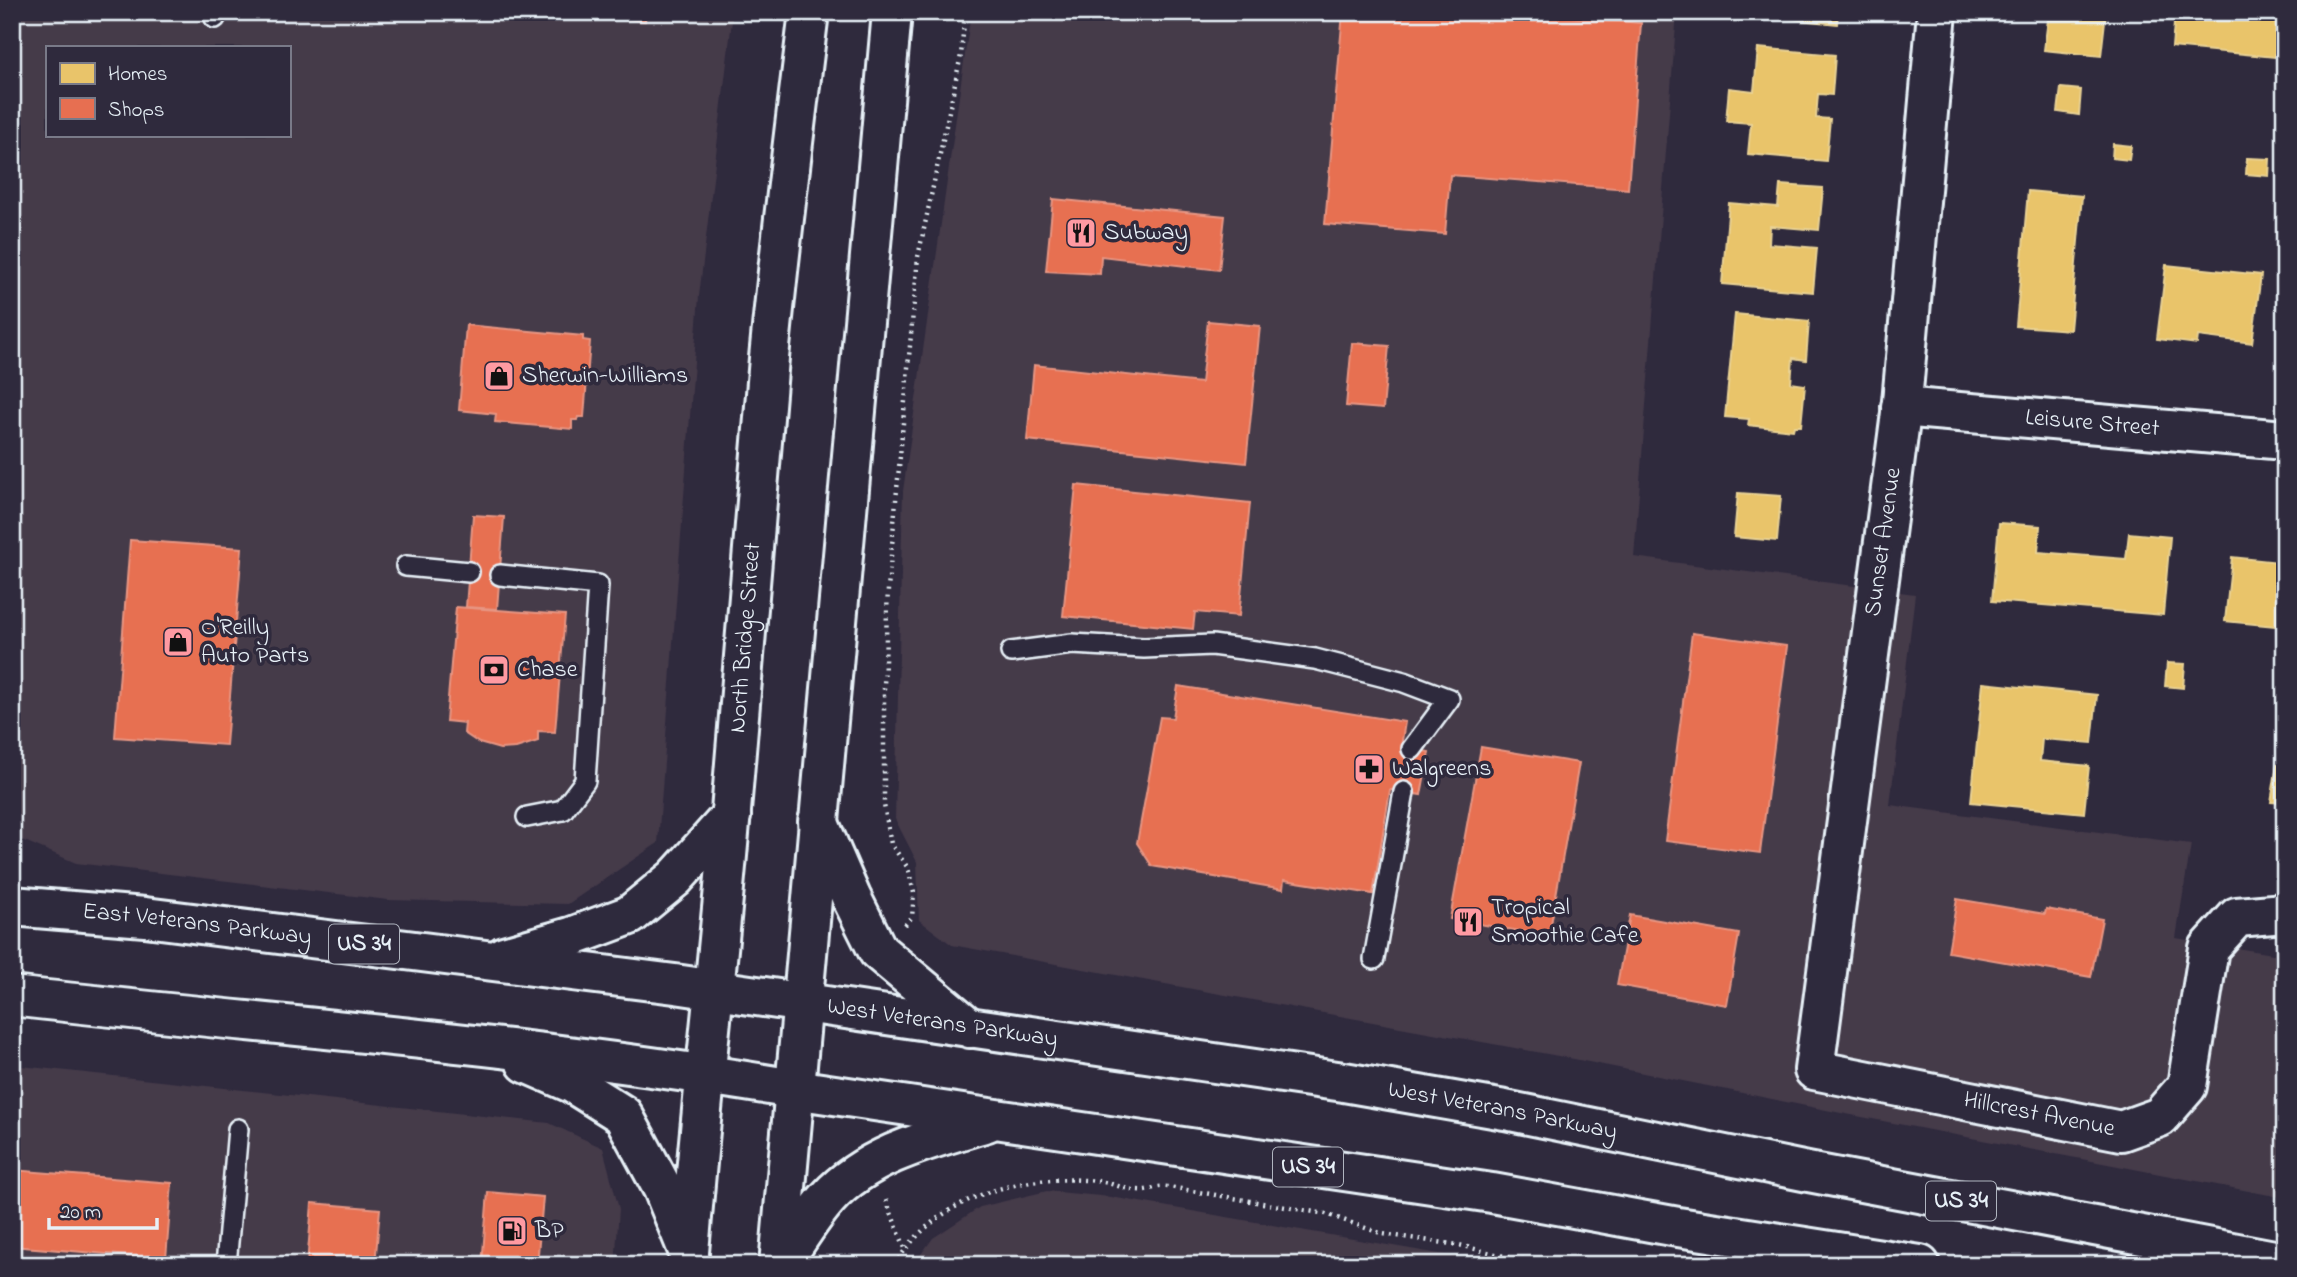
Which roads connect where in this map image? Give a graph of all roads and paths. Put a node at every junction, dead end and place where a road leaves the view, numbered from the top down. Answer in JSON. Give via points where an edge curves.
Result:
{"nodes":[{"id":1,"x":810,"y":12,"type":"edge"},
{"id":2,"x":892,"y":12,"type":"edge"},
{"id":3,"x":965,"y":12,"type":"edge"},
{"id":4,"x":1937,"y":12,"type":"edge"},
{"id":5,"x":1901,"y":408,"type":"junction"},
{"id":6,"x":2285,"y":440,"type":"edge"},
{"id":7,"x":406,"y":566,"type":"dead end"},
{"id":8,"x":469,"y":572,"type":"dead end"},
{"id":9,"x":499,"y":575,"type":"dead end"},
{"id":10,"x":1011,"y":652,"type":"dead end"},
{"id":11,"x":1412,"y":749,"type":"dead end"},
{"id":12,"x":1404,"y":792,"type":"dead end"},
{"id":13,"x":731,"y":816,"type":"junction"},
{"id":14,"x":527,"y":817,"type":"dead end"},
{"id":15,"x":818,"y":821,"type":"junction"},
{"id":16,"x":12,"y":906,"type":"edge"},
{"id":17,"x":2285,"y":914,"type":"edge"},
{"id":18,"x":902,"y":929,"type":"dead end"},
{"id":19,"x":1374,"y":959,"type":"dead end"},
{"id":20,"x":489,"y":960,"type":"junction"},
{"id":21,"x":715,"y":990,"type":"junction"},
{"id":22,"x":12,"y":996,"type":"edge"},
{"id":23,"x":802,"y":1003,"type":"junction"},
{"id":24,"x":970,"y":1028,"type":"junction"},
{"id":25,"x":493,"y":1048,"type":"junction"},
{"id":26,"x":1814,"y":1070,"type":"joint"},
{"id":27,"x":704,"y":1074,"type":"junction"},
{"id":28,"x":794,"y":1089,"type":"junction"},
{"id":29,"x":995,"y":1119,"type":"junction"},
{"id":30,"x":238,"y":1129,"type":"dead end"},
{"id":31,"x":881,"y":1190,"type":"dead end"},
{"id":32,"x":905,"y":1248,"type":"junction"},
{"id":33,"x":689,"y":1259,"type":"edge"},
{"id":34,"x":2285,"y":1262,"type":"edge"},
{"id":35,"x":226,"y":1265,"type":"edge"},
{"id":36,"x":780,"y":1265,"type":"edge"},
{"id":37,"x":895,"y":1265,"type":"edge"},
{"id":38,"x":1556,"y":1265,"type":"edge"},
{"id":39,"x":1920,"y":1265,"type":"edge"}],
"edges":[{"from":1,"to":13,"type":"main road","name":"North Bridge Street","via":[[769,357]]},
{"from":2,"to":15,"type":"main road"},
{"from":3,"to":18,"type":"path","via":[[961,55],[918,257],[888,589],[884,805],[891,844],[908,868],[914,893],[912,917]]},
{"from":4,"to":5,"type":"main road","name":"Sunset Avenue"},
{"from":5,"to":6,"type":"main road","name":"Leisure Street"},
{"from":5,"to":26,"type":"main road","name":"Sunset Avenue"},
{"from":7,"to":8,"type":"lane"},
{"from":9,"to":14,"type":"lane","via":[[598,585],[585,781],[563,810]]},
{"from":10,"to":11,"type":"lane","via":[[1072,644],[1212,645],[1315,659],[1450,699]]},
{"from":12,"to":19,"type":"lane"},
{"from":13,"to":20,"type":"main road","via":[[675,878],[630,915]]},
{"from":13,"to":21,"type":"main road","name":"North Bridge Street"},
{"from":15,"to":23,"type":"main road"},
{"from":15,"to":24,"type":"main road","via":[[878,951]]},
{"from":16,"to":20,"type":"main road","name":"East Veterans Parkway","number":"US 34","via":[[145,917]]},
{"from":17,"to":26,"type":"main road","name":"Hillcrest Avenue","via":[[2237,917],[2209,948],[2187,1086],[2160,1117],[2121,1131]]},
{"from":20,"to":21,"type":"main road","name":"East Veterans Parkway","number":"US 34"},
{"from":21,"to":23,"type":"main road","name":"West Veterans Parkway","number":"US 34"},
{"from":21,"to":27,"type":"main road","name":"North Bridge Street"},
{"from":22,"to":25,"type":"main road","number":"US 34"},
{"from":23,"to":24,"type":"main road","name":"West Veterans Parkway","number":"US 34"},
{"from":23,"to":28,"type":"main road"},
{"from":24,"to":34,"type":"main road","name":"West Veterans Parkway","number":"US 34","via":[[1505,1110]]},
{"from":25,"to":27,"type":"main road","number":"US 34"},
{"from":25,"to":33,"type":"main road","via":[[572,1083],[623,1115],[663,1189]]},
{"from":27,"to":28,"type":"main road","number":"US 34"},
{"from":27,"to":33,"type":"main road","name":"North Bridge Street"},
{"from":28,"to":29,"type":"main road","number":"US 34"},
{"from":28,"to":36,"type":"main road"},
{"from":29,"to":36,"type":"main road","via":[[862,1168],[828,1199]]},
{"from":29,"to":39,"type":"main road","number":"US 34","via":[[1492,1193]]},
{"from":30,"to":35,"type":"lane"},
{"from":31,"to":32,"type":"path"},
{"from":32,"to":37,"type":"path"},
{"from":32,"to":38,"type":"path","via":[[961,1203],[1026,1183],[1072,1179],[1136,1191],[1181,1189],[1326,1214],[1383,1234]]}]}
